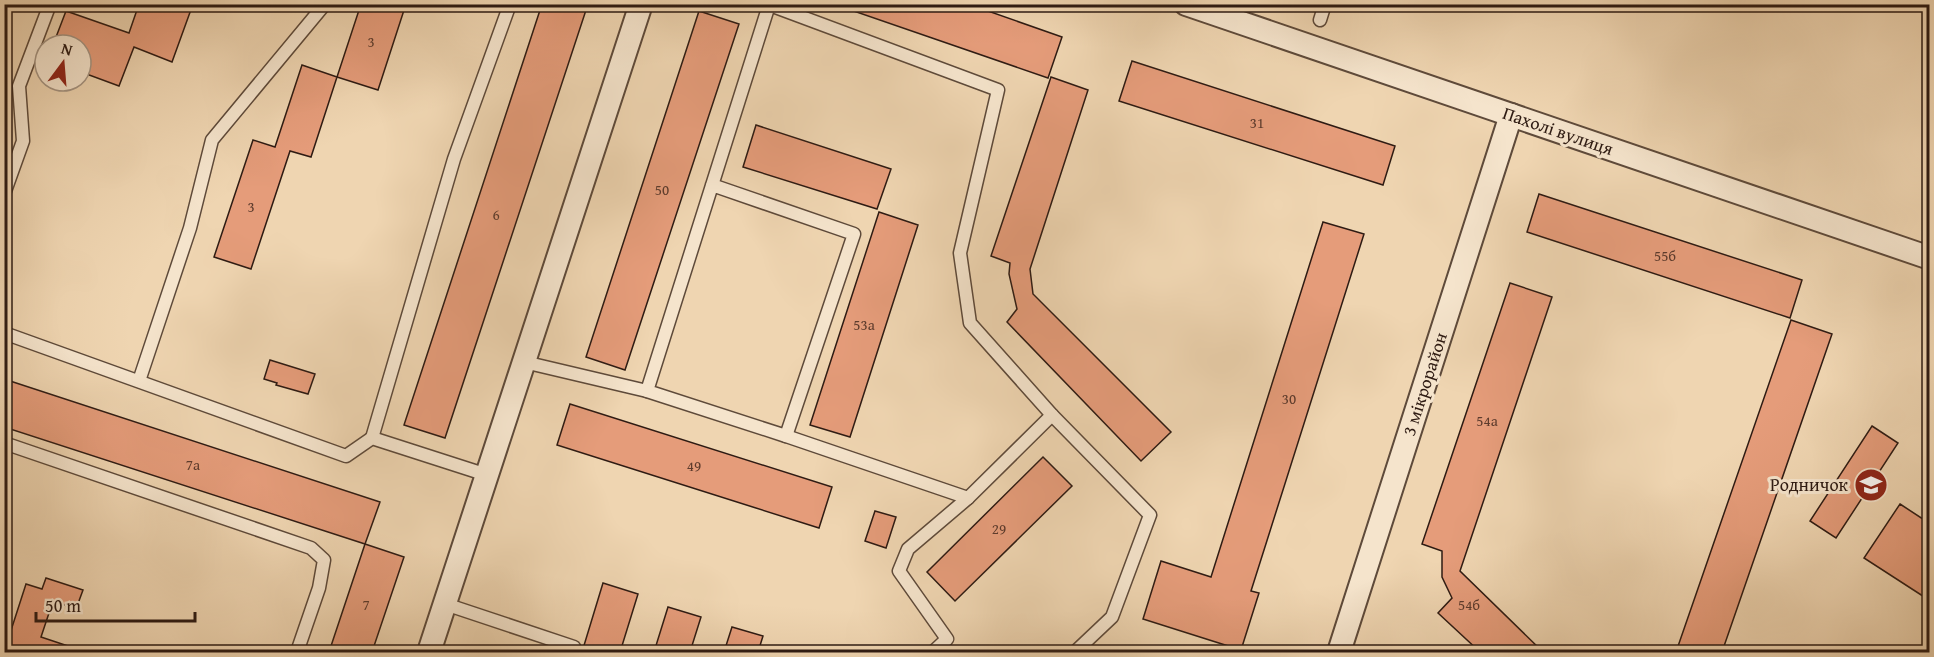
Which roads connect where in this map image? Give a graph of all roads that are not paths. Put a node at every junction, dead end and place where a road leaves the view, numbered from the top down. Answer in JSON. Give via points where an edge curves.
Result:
{"nodes":[{"id":1,"x":50,"y":4,"type":"edge"},
{"id":2,"x":325,"y":4,"type":"edge"},
{"id":3,"x":510,"y":4,"type":"edge"},
{"id":4,"x":641,"y":4,"type":"edge"},
{"id":5,"x":1186,"y":4,"type":"edge"},
{"id":6,"x":1325,"y":4,"type":"edge"},
{"id":7,"x":768,"y":5,"type":"edge"},
{"id":8,"x":1320,"y":20,"type":"dead end"},
{"id":9,"x":1511,"y":115,"type":"junction"},
{"id":10,"x":712,"y":185,"type":"junction"},
{"id":11,"x":4,"y":194,"type":"edge"},
{"id":12,"x":1929,"y":258,"type":"edge"},
{"id":13,"x":4,"y":333,"type":"edge"},
{"id":14,"x":524,"y":362,"type":"junction"},
{"id":15,"x":139,"y":381,"type":"junction"},
{"id":16,"x":647,"y":391,"type":"junction"},
{"id":17,"x":1052,"y":415,"type":"junction"},
{"id":18,"x":786,"y":436,"type":"junction"},
{"id":19,"x":372,"y":438,"type":"junction"},
{"id":20,"x":4,"y":442,"type":"edge"},
{"id":21,"x":487,"y":475,"type":"junction"},
{"id":22,"x":968,"y":498,"type":"junction"},
{"id":23,"x":445,"y":604,"type":"junction"},
{"id":24,"x":574,"y":647,"type":"dead end"},
{"id":25,"x":297,"y":652,"type":"edge"},
{"id":26,"x":429,"y":652,"type":"edge"},
{"id":27,"x":933,"y":652,"type":"edge"},
{"id":28,"x":1075,"y":652,"type":"edge"},
{"id":29,"x":1339,"y":652,"type":"edge"}],
"edges":[{"from":1,"to":11,"type":"lane","via":[[19,86],[23,141]]},
{"from":2,"to":15,"type":"lane","via":[[212,140],[190,228]]},
{"from":3,"to":19,"type":"lane","via":[[454,159]]},
{"from":4,"to":14,"type":"street"},
{"from":5,"to":9,"type":"street","name":"Пахолі вулиця"},
{"from":6,"to":8,"type":"lane"},
{"from":7,"to":10,"type":"lane"},
{"from":7,"to":17,"type":"lane","via":[[998,90],[960,253],[970,323]]},
{"from":9,"to":12,"type":"street","name":"Пахолі вулиця"},
{"from":9,"to":29,"type":"street","name":"3 мікрорайон"},
{"from":10,"to":16,"type":"lane"},
{"from":10,"to":18,"type":"lane","via":[[854,234]]},
{"from":13,"to":15,"type":"lane"},
{"from":14,"to":16,"type":"lane"},
{"from":14,"to":21,"type":"street"},
{"from":15,"to":19,"type":"lane","via":[[346,456]]},
{"from":16,"to":18,"type":"lane"},
{"from":17,"to":22,"type":"lane"},
{"from":17,"to":28,"type":"lane","via":[[1150,515],[1112,617]]},
{"from":18,"to":22,"type":"lane"},
{"from":19,"to":21,"type":"lane"},
{"from":20,"to":25,"type":"lane","via":[[311,548],[324,560],[319,588]]},
{"from":21,"to":23,"type":"street"},
{"from":22,"to":27,"type":"lane","via":[[908,549],[899,571],[947,639]]},
{"from":23,"to":24,"type":"lane"},
{"from":23,"to":26,"type":"street"}]}
